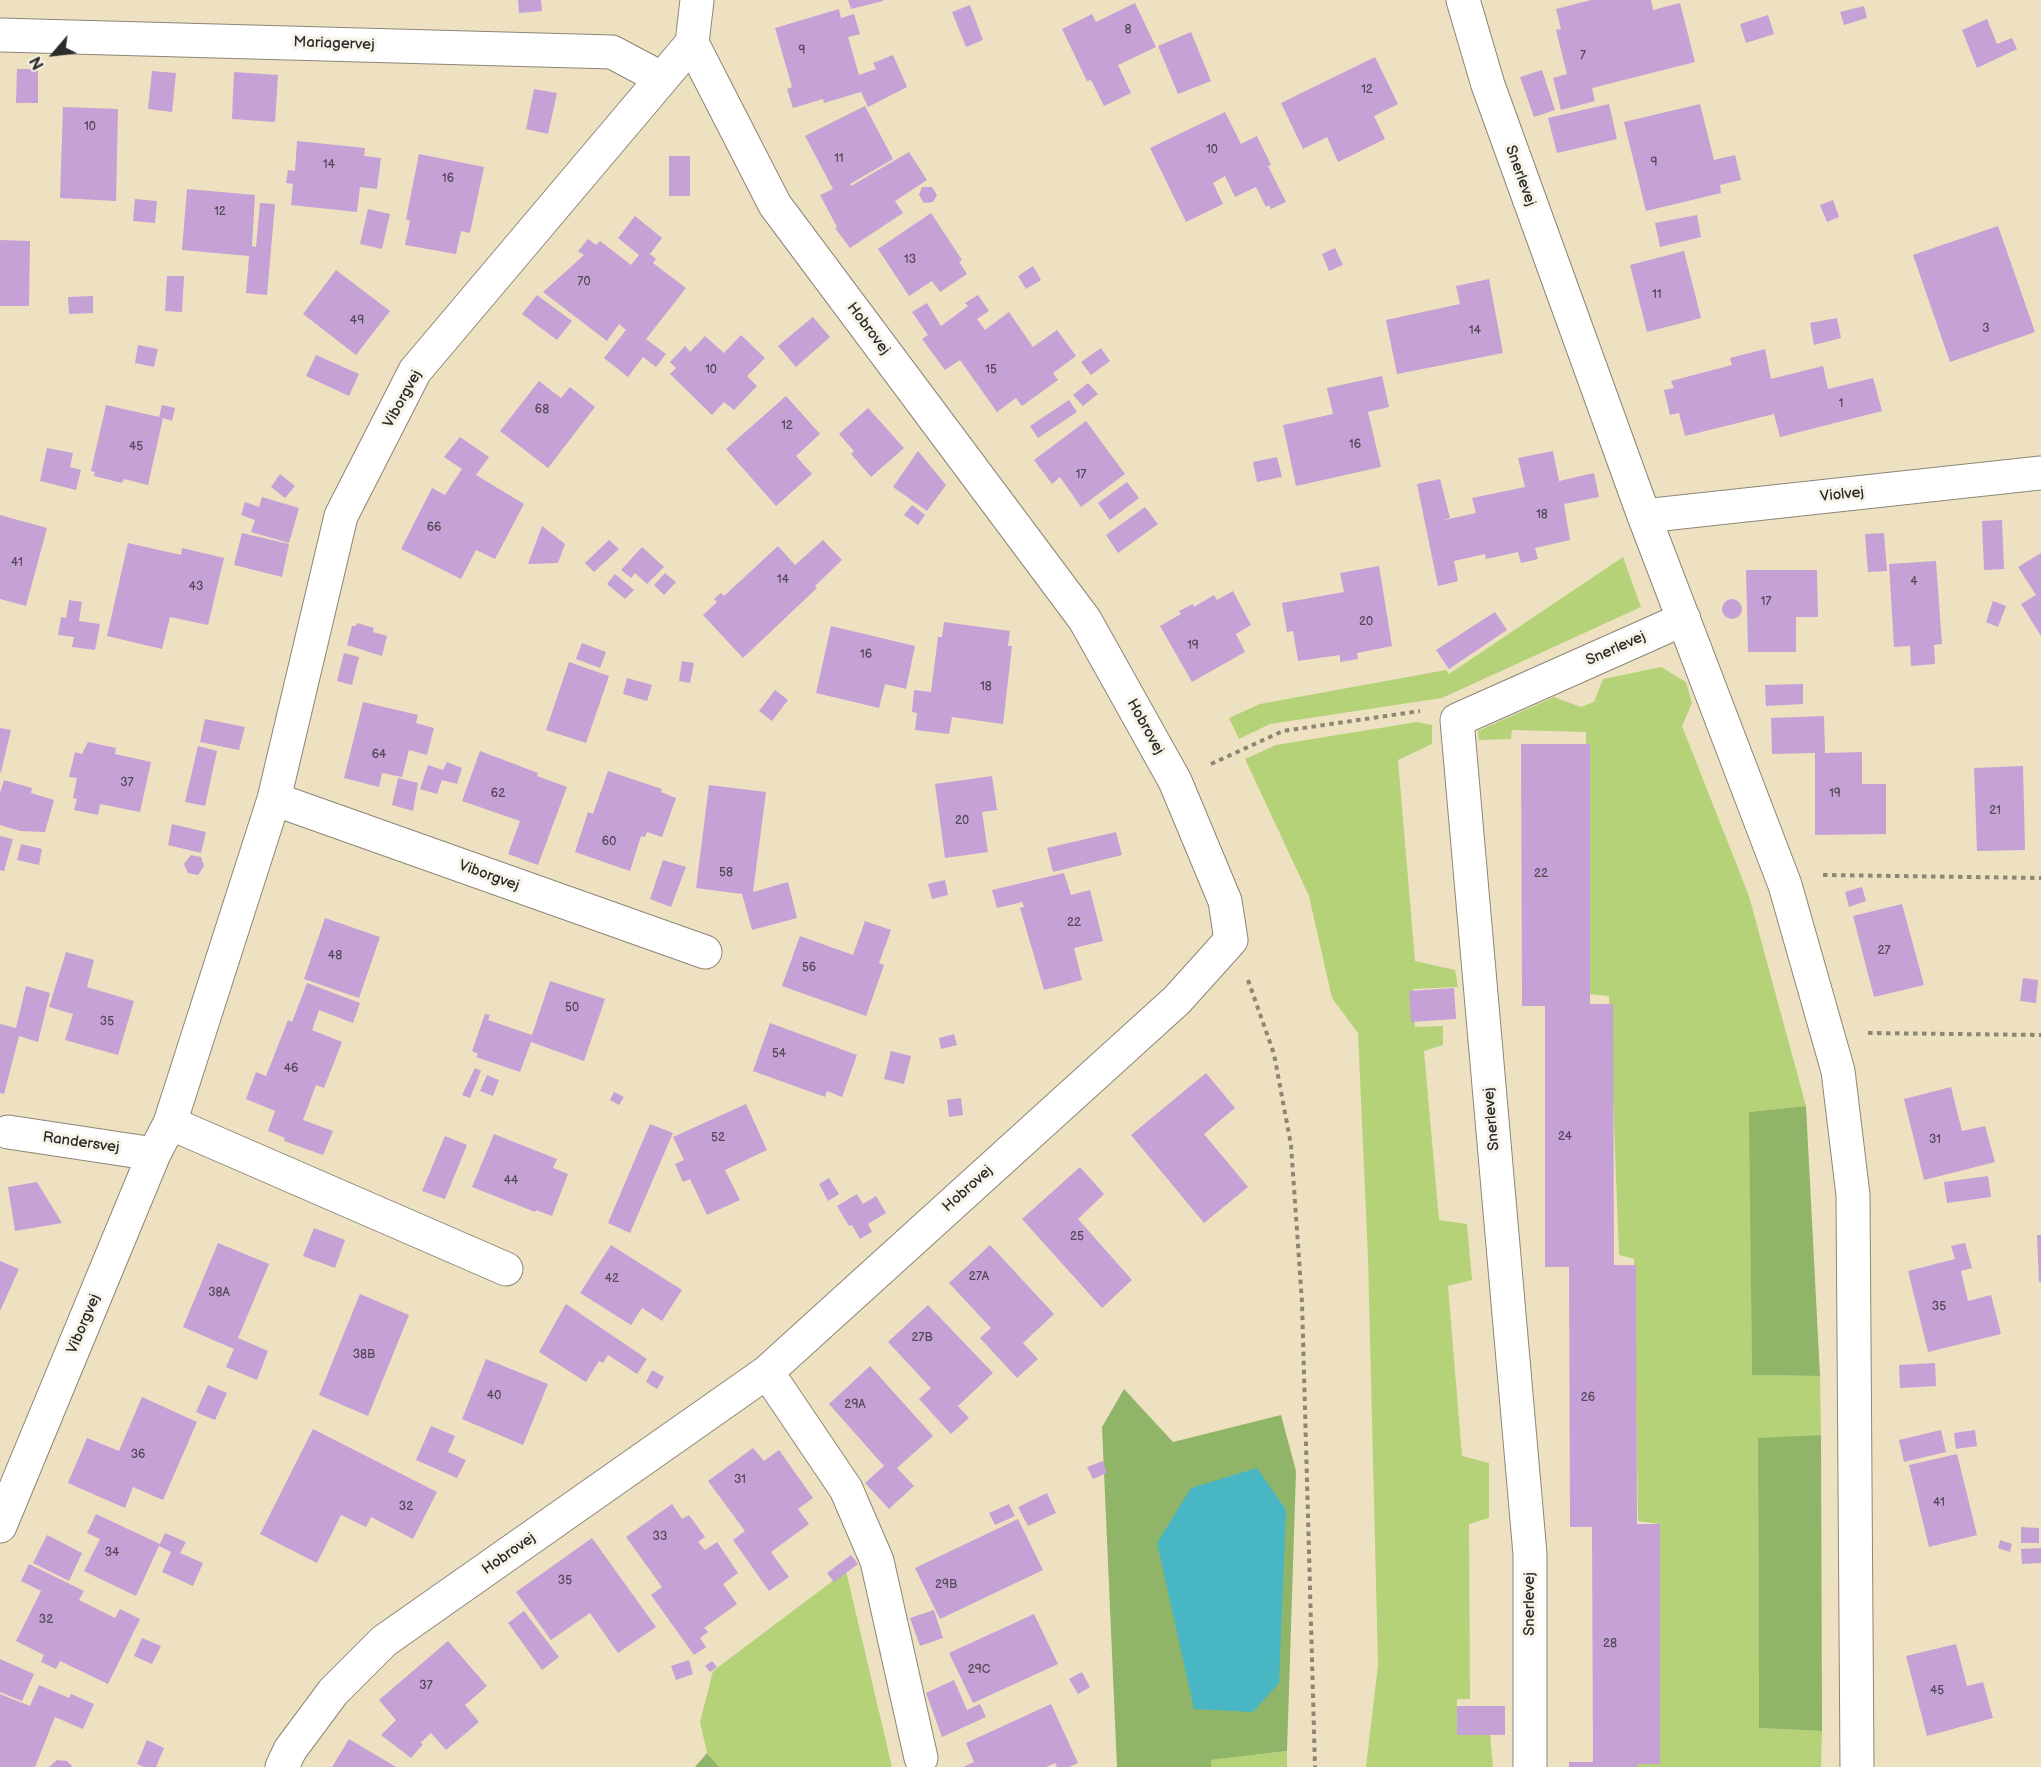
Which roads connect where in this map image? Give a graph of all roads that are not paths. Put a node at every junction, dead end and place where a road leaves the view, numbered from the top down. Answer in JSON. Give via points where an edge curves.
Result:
{"nodes":[{"id":1,"x":697,"y":0,"type":"edge"},
{"id":2,"x":1463,"y":0,"type":"edge"},
{"id":3,"x":0,"y":35,"type":"edge"},
{"id":4,"x":692,"y":43,"type":"junction"},
{"id":5,"x":661,"y":78,"type":"junction"},
{"id":6,"x":2041,"y":473,"type":"edge"},
{"id":7,"x":1644,"y":516,"type":"junction"},
{"id":8,"x":1684,"y":619,"type":"junction"},
{"id":9,"x":274,"y":799,"type":"junction"},
{"id":10,"x":705,"y":952,"type":"dead end"},
{"id":11,"x":170,"y":1124,"type":"junction"},
{"id":12,"x":8,"y":1132,"type":"dead end"},
{"id":13,"x":154,"y":1154,"type":"junction"},
{"id":14,"x":506,"y":1269,"type":"dead end"},
{"id":15,"x":767,"y":1372,"type":"junction"},
{"id":16,"x":0,"y":1526,"type":"edge"},
{"id":17,"x":921,"y":1758,"type":"dead end"},
{"id":18,"x":282,"y":1767,"type":"edge"},
{"id":19,"x":1530,"y":1767,"type":"edge"},
{"id":20,"x":1857,"y":1767,"type":"edge"}],
"edges":[{"from":1,"to":4,"type":"street"},
{"from":2,"to":7,"type":"street","name":"Snerlevej","via":[[1488,86]]},
{"from":3,"to":5,"type":"street","name":"Mariagervej","via":[[612,52]]},
{"from":4,"to":5,"type":"street","name":"Viborgvej"},
{"from":4,"to":15,"type":"street","name":"Hobrovej","via":[[775,205],[1085,620],[1175,781],[1225,901],[1231,940],[1177,1000]]},
{"from":5,"to":9,"type":"street","name":"Viborgvej","via":[[415,371],[341,516]]},
{"from":6,"to":7,"type":"street","name":"Violvej"},
{"from":7,"to":8,"type":"street","name":"Snerlevej"},
{"from":8,"to":19,"type":"street","name":"Snerlevej","via":[[1457,720],[1529,1545]]},
{"from":8,"to":20,"type":"street","name":"Snerlevej","via":[[1785,885],[1838,1071],[1853,1195]]},
{"from":9,"to":10,"type":"street","name":"Viborgvej"},
{"from":9,"to":11,"type":"street","name":"Viborgvej"},
{"from":11,"to":13,"type":"street","name":"Viborgvej"},
{"from":11,"to":14,"type":"street"},
{"from":12,"to":13,"type":"street","name":"Randersvej"},
{"from":13,"to":16,"type":"street","name":"Viborgvej"},
{"from":15,"to":17,"type":"street","via":[[846,1489],[877,1561]]},
{"from":15,"to":18,"type":"street","name":"Hobrovej","via":[[384,1641],[333,1692]]}]}
